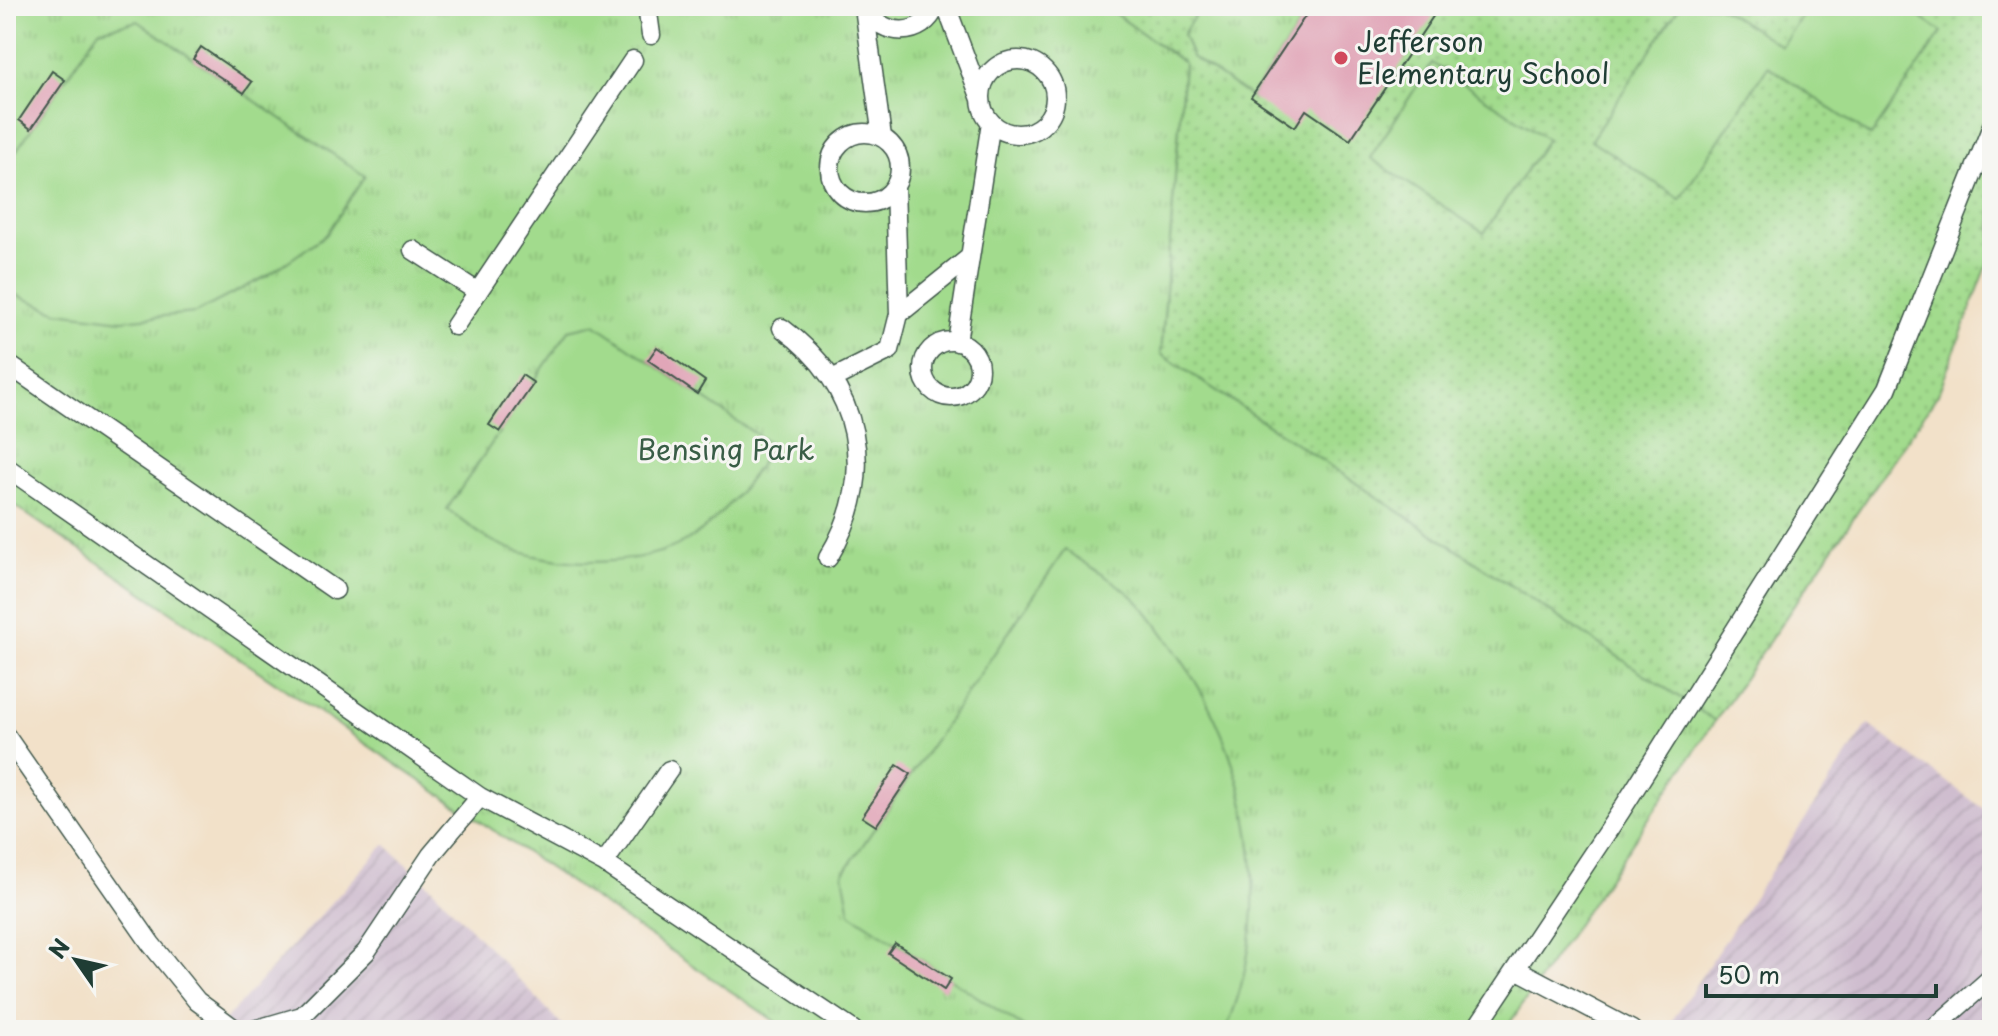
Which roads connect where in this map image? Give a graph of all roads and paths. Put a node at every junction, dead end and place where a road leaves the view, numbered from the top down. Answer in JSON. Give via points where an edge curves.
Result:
{"nodes":[{"id":1,"x":647,"y":6,"type":"edge"},
{"id":2,"x":864,"y":6,"type":"edge"},
{"id":3,"x":936,"y":6,"type":"edge"},
{"id":4,"x":946,"y":6,"type":"edge"},
{"id":5,"x":651,"y":35,"type":"dead end"},
{"id":6,"x":633,"y":60,"type":"dead end"},
{"id":7,"x":982,"y":101,"type":"junction"},
{"id":8,"x":991,"y":122,"type":"junction"},
{"id":9,"x":1992,"y":126,"type":"edge"},
{"id":10,"x":882,"y":137,"type":"junction"},
{"id":11,"x":895,"y":186,"type":"junction"},
{"id":12,"x":413,"y":250,"type":"dead end"},
{"id":13,"x":970,"y":257,"type":"junction"},
{"id":14,"x":478,"y":292,"type":"junction"},
{"id":15,"x":899,"y":314,"type":"junction"},
{"id":16,"x":455,"y":326,"type":"dead end"},
{"id":17,"x":782,"y":328,"type":"dead end"},
{"id":18,"x":957,"y":342,"type":"dead end"},
{"id":19,"x":6,"y":363,"type":"edge"},
{"id":20,"x":832,"y":379,"type":"junction"},
{"id":21,"x":6,"y":467,"type":"edge"},
{"id":22,"x":828,"y":558,"type":"dead end"},
{"id":23,"x":335,"y":590,"type":"dead end"},
{"id":24,"x":6,"y":736,"type":"edge"},
{"id":25,"x":669,"y":770,"type":"dead end"},
{"id":26,"x":480,"y":797,"type":"junction"},
{"id":27,"x":604,"y":863,"type":"junction"},
{"id":28,"x":1516,"y":969,"type":"junction"},
{"id":29,"x":1992,"y":977,"type":"edge"},
{"id":30,"x":236,"y":1030,"type":"edge"},
{"id":31,"x":254,"y":1030,"type":"edge"},
{"id":32,"x":853,"y":1030,"type":"edge"},
{"id":33,"x":1475,"y":1030,"type":"edge"},
{"id":34,"x":1632,"y":1030,"type":"edge"},
{"id":35,"x":1932,"y":1030,"type":"edge"}],
"edges":[{"from":1,"to":5,"type":"lane"},
{"from":2,"to":3,"type":"lane","via":[[881,26],[905,31],[928,20]]},
{"from":2,"to":10,"type":"lane"},
{"from":4,"to":7,"type":"lane"},
{"from":6,"to":14,"type":"lane"},
{"from":7,"to":8,"type":"lane"},
{"from":7,"to":8,"type":"lane","via":[[986,78],[1005,62],[1030,61],[1049,76],[1055,99],[1046,122],[1012,134]]},
{"from":8,"to":13,"type":"lane"},
{"from":9,"to":28,"type":"lane","via":[[1887,389]]},
{"from":10,"to":11,"type":"lane","via":[[900,164]]},
{"from":10,"to":11,"type":"lane","via":[[849,136],[833,153],[831,176],[844,196],[866,203],[888,195]]},
{"from":11,"to":15,"type":"lane"},
{"from":12,"to":14,"type":"lane"},
{"from":13,"to":15,"type":"lane"},
{"from":13,"to":18,"type":"lane"},
{"from":14,"to":16,"type":"lane"},
{"from":15,"to":20,"type":"lane","via":[[890,350]]},
{"from":17,"to":20,"type":"lane","via":[[807,347]]},
{"from":19,"to":23,"type":"lane"},
{"from":20,"to":22,"type":"lane","via":[[848,415],[858,474],[854,505]]},
{"from":21,"to":26,"type":"lane"},
{"from":24,"to":30,"type":"lane","via":[[151,944],[197,1001]]},
{"from":25,"to":27,"type":"lane"},
{"from":26,"to":27,"type":"lane"},
{"from":26,"to":31,"type":"lane","via":[[431,855],[366,952],[302,1016]]},
{"from":27,"to":32,"type":"lane"},
{"from":28,"to":33,"type":"lane"},
{"from":28,"to":34,"type":"lane"},
{"from":29,"to":35,"type":"lane"}]}
